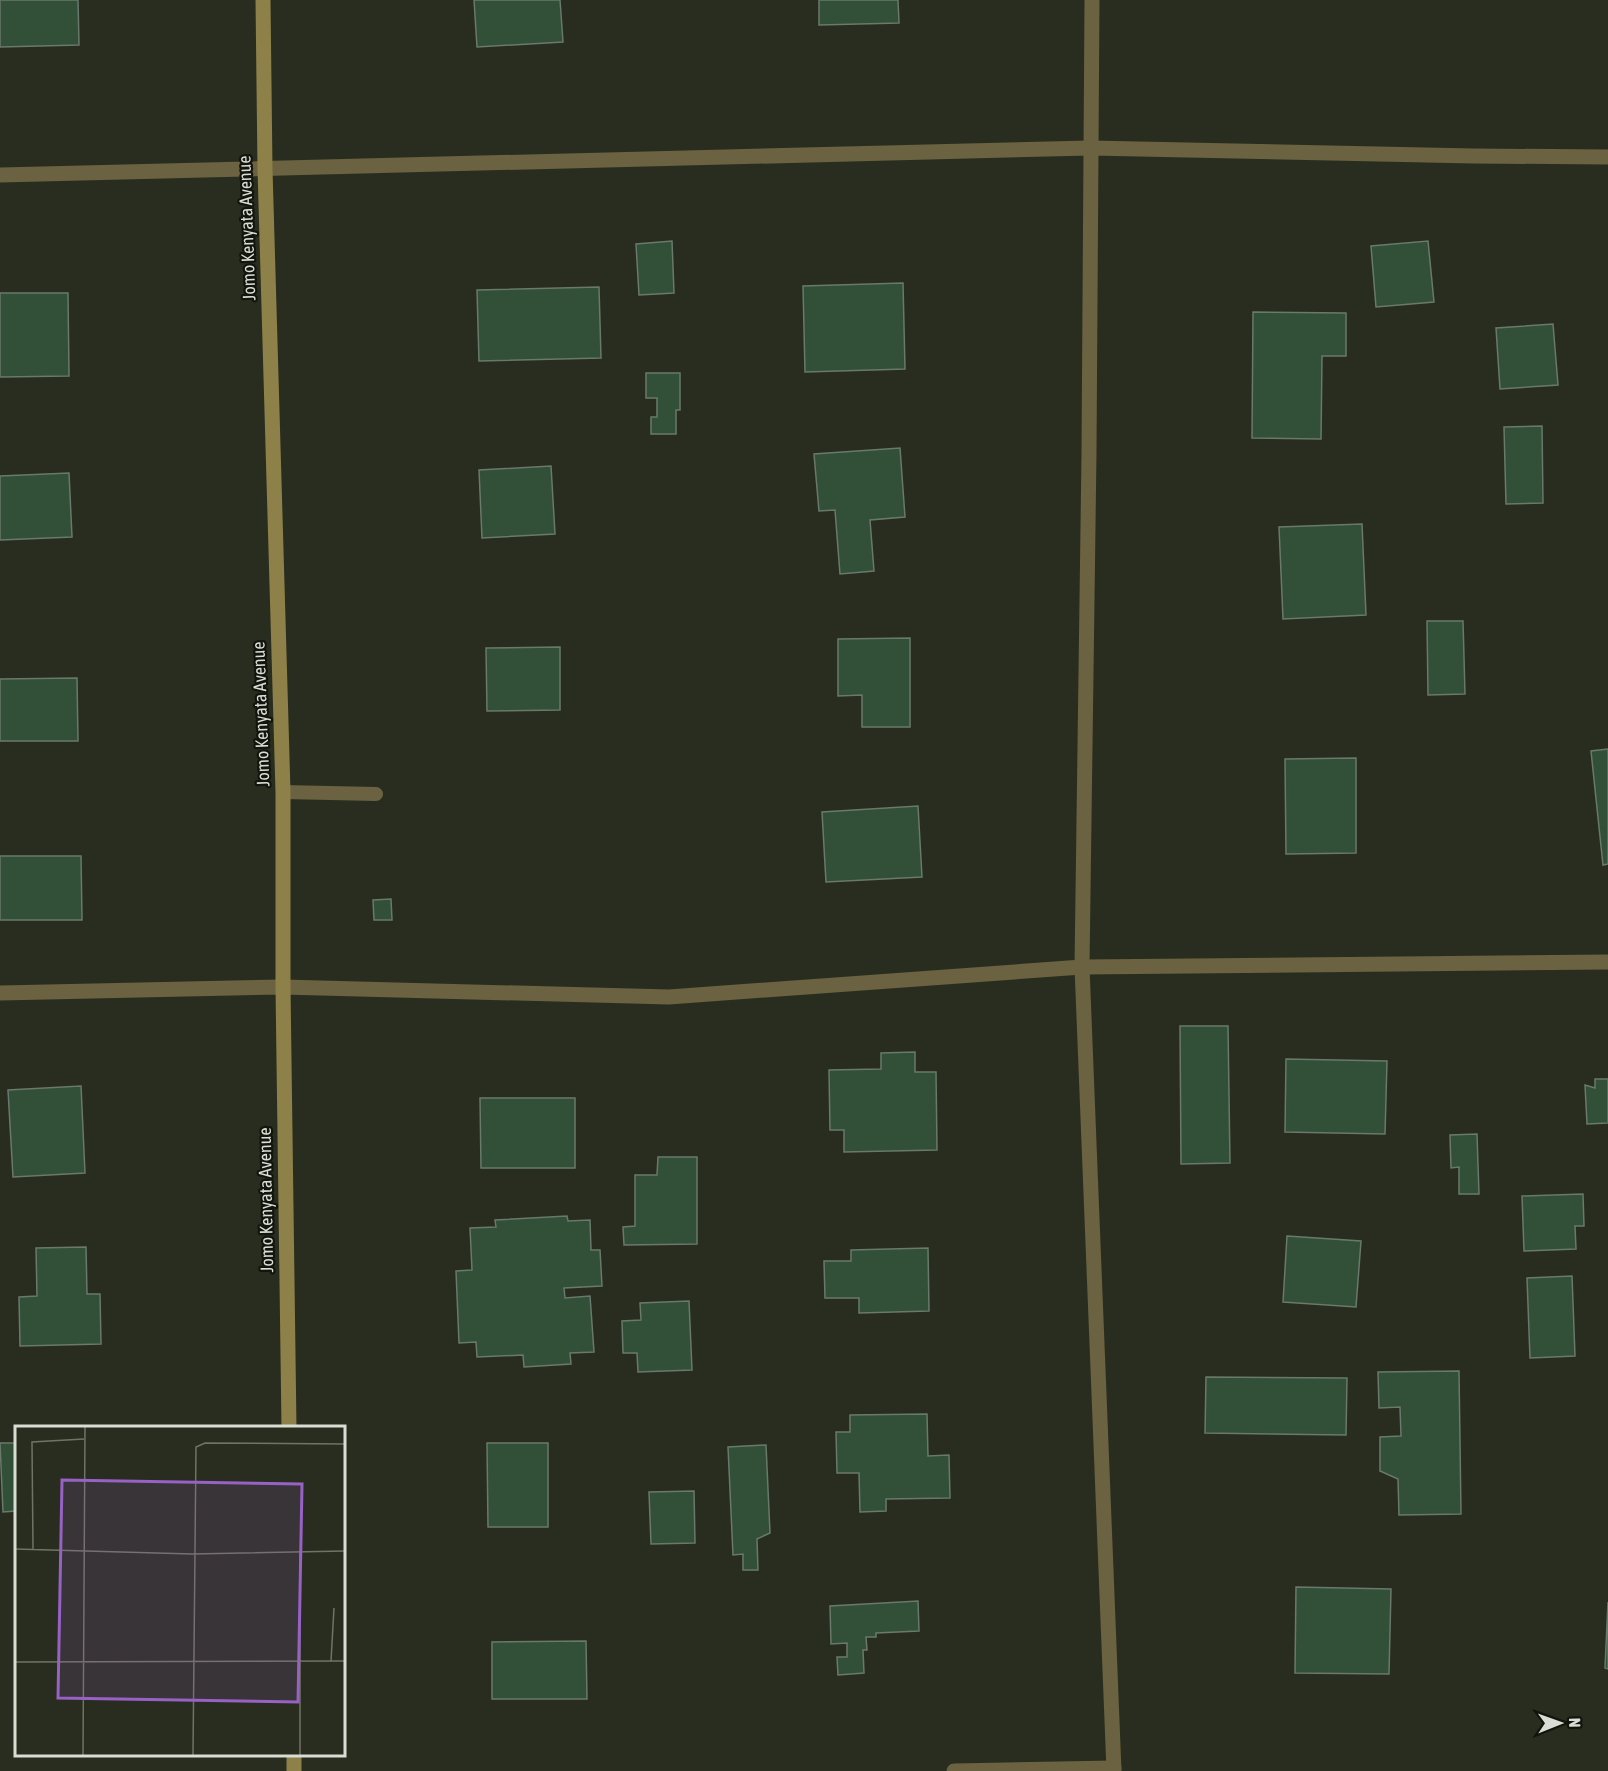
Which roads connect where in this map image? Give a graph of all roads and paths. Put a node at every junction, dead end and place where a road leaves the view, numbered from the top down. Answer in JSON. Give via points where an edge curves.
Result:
{"nodes":[{"id":1,"x":263,"y":0,"type":"edge"},
{"id":2,"x":1092,"y":0,"type":"edge"},
{"id":3,"x":1090,"y":148,"type":"junction"},
{"id":4,"x":1608,"y":156,"type":"edge"},
{"id":5,"x":265,"y":169,"type":"junction"},
{"id":6,"x":0,"y":176,"type":"edge"},
{"id":7,"x":283,"y":792,"type":"junction"},
{"id":8,"x":376,"y":794,"type":"dead end"},
{"id":9,"x":1608,"y":962,"type":"edge"},
{"id":10,"x":1082,"y":967,"type":"junction"},
{"id":11,"x":283,"y":987,"type":"junction"},
{"id":12,"x":0,"y":993,"type":"edge"},
{"id":13,"x":289,"y":1426,"type":"edge"},
{"id":14,"x":1114,"y":1769,"type":"edge"},
{"id":15,"x":954,"y":1771,"type":"edge"}],
"edges":[{"from":1,"to":5,"type":"street","name":"Jomo Kenyata Avenue"},
{"from":2,"to":3,"type":"street"},
{"from":3,"to":4,"type":"street"},
{"from":3,"to":5,"type":"street"},
{"from":3,"to":10,"type":"street"},
{"from":5,"to":6,"type":"street"},
{"from":5,"to":7,"type":"street","name":"Jomo Kenyata Avenue"},
{"from":7,"to":8,"type":"lane"},
{"from":7,"to":11,"type":"street","name":"Jomo Kenyata Avenue"},
{"from":9,"to":10,"type":"street"},
{"from":10,"to":11,"type":"street","via":[[669,997]]},
{"from":10,"to":14,"type":"street"},
{"from":11,"to":12,"type":"street"},
{"from":11,"to":13,"type":"street","name":"Jomo Kenyata Avenue"},
{"from":14,"to":15,"type":"street"}]}
